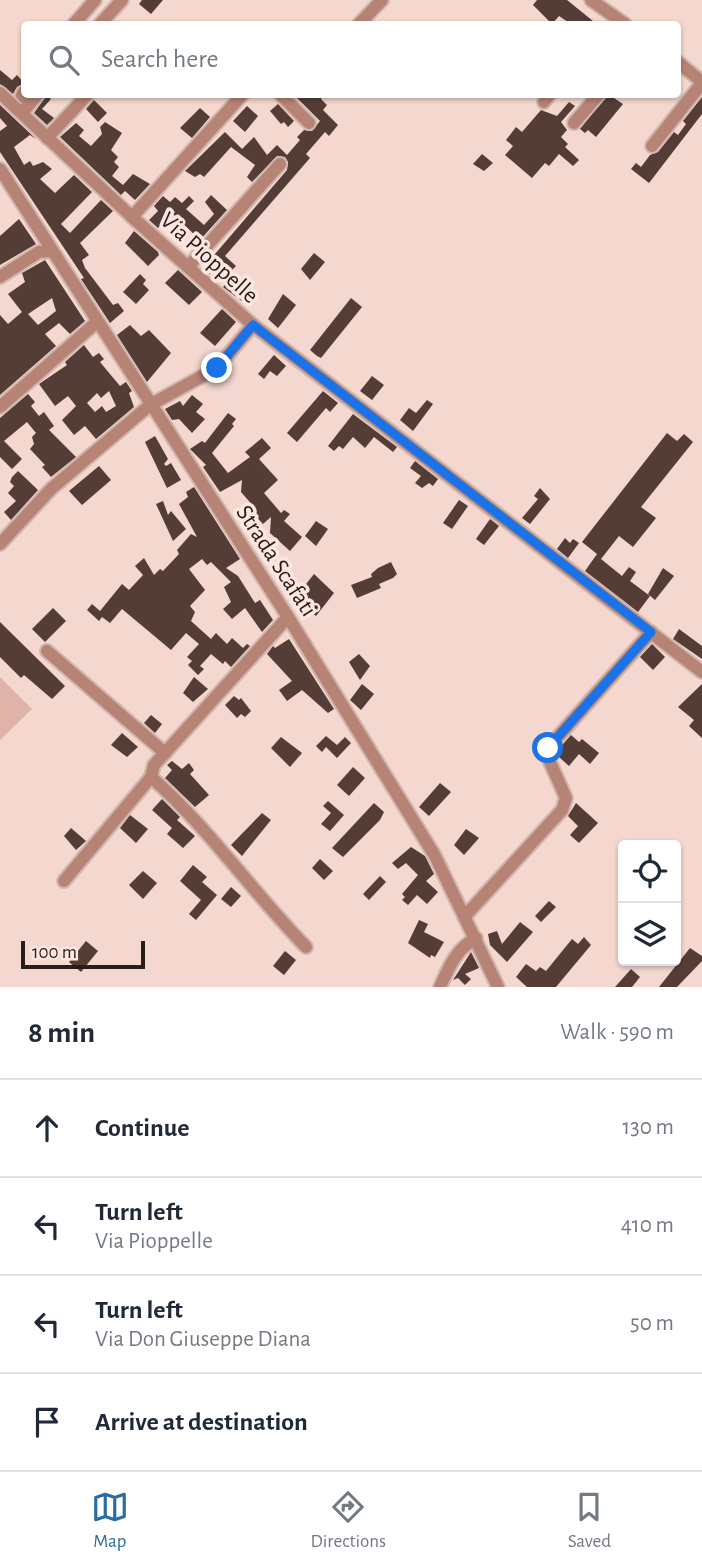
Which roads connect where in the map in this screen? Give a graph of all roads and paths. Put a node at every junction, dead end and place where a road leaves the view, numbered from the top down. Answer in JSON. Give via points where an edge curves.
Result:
{"nodes":[{"id":1,"x":96,"y":0,"type":"edge"},
{"id":2,"x":122,"y":0,"type":"edge"},
{"id":3,"x":382,"y":0,"type":"edge"},
{"id":4,"x":591,"y":0,"type":"edge"},
{"id":5,"x":77,"y":21,"type":"edge"},
{"id":6,"x":103,"y":21,"type":"edge"},
{"id":7,"x":362,"y":21,"type":"edge"},
{"id":8,"x":616,"y":21,"type":"edge"},
{"id":9,"x":681,"y":65,"type":"edge"},
{"id":10,"x":702,"y":82,"type":"edge"},
{"id":11,"x":0,"y":93,"type":"edge"},
{"id":12,"x":84,"y":98,"type":"edge"},
{"id":13,"x":239,"y":98,"type":"edge"},
{"id":14,"x":284,"y":98,"type":"edge"},
{"id":15,"x":596,"y":98,"type":"edge"},
{"id":16,"x":29,"y":101,"type":"edge"},
{"id":17,"x":309,"y":123,"type":"dead end"},
{"id":18,"x":574,"y":123,"type":"dead end"},
{"id":19,"x":47,"y":138,"type":"junction"},
{"id":20,"x":652,"y":146,"type":"dead end"},
{"id":21,"x":280,"y":164,"type":"dead end"},
{"id":22,"x":0,"y":169,"type":"edge"},
{"id":23,"x":132,"y":217,"type":"junction"},
{"id":24,"x":52,"y":251,"type":"junction"},
{"id":25,"x":188,"y":267,"type":"junction"},
{"id":26,"x":0,"y":277,"type":"edge"},
{"id":27,"x":97,"y":322,"type":"junction"},
{"id":28,"x":253,"y":325,"type":"junction"},
{"id":29,"x":150,"y":405,"type":"junction"},
{"id":30,"x":0,"y":407,"type":"edge"},
{"id":31,"x":0,"y":544,"type":"edge"},
{"id":32,"x":288,"y":617,"type":"junction"},
{"id":33,"x":651,"y":632,"type":"junction"},
{"id":34,"x":47,"y":651,"type":"dead end"},
{"id":35,"x":702,"y":672,"type":"edge"},
{"id":36,"x":165,"y":753,"type":"junction"},
{"id":37,"x":151,"y":777,"type":"junction"},
{"id":38,"x":64,"y":881,"type":"dead end"},
{"id":39,"x":466,"y":915,"type":"junction"},
{"id":40,"x":476,"y":938,"type":"junction"},
{"id":41,"x":306,"y":947,"type":"dead end"},
{"id":42,"x":440,"y":987,"type":"edge"},
{"id":43,"x":499,"y":987,"type":"edge"}],
"edges":[{"from":1,"to":5,"type":"street"},
{"from":2,"to":6,"type":"street"},
{"from":3,"to":7,"type":"street"},
{"from":4,"to":8,"type":"street"},
{"from":9,"to":10,"type":"street"},
{"from":10,"to":20,"type":"street"},
{"from":11,"to":16,"type":"street","name":"Via Pioppelle"},
{"from":12,"to":19,"type":"street"},
{"from":13,"to":23,"type":"street"},
{"from":14,"to":17,"type":"street"},
{"from":15,"to":18,"type":"street"},
{"from":16,"to":19,"type":"street","name":"Via Pioppelle"},
{"from":19,"to":23,"type":"street","name":"Via Pioppelle"},
{"from":21,"to":25,"type":"street"},
{"from":22,"to":24,"type":"street","name":"Strada Scafati"},
{"from":23,"to":25,"type":"street","name":"Via Pioppelle"},
{"from":24,"to":26,"type":"street","via":[[39,252]]},
{"from":24,"to":27,"type":"street","name":"Strada Scafati"},
{"from":25,"to":28,"type":"street","name":"Via Pioppelle"},
{"from":27,"to":29,"type":"street","name":"Strada Scafati"},
{"from":27,"to":30,"type":"street"},
{"from":28,"to":29,"type":"street","via":[[217,368]]},
{"from":28,"to":33,"type":"street","name":"Via Pioppelle"},
{"from":29,"to":31,"type":"street","via":[[51,489]]},
{"from":29,"to":32,"type":"street","name":"Strada Scafati"},
{"from":32,"to":36,"type":"street"},
{"from":32,"to":39,"type":"street","name":"Strada Scafati","via":[[435,856]]},
{"from":33,"to":35,"type":"street","name":"Via Pioppelle"},
{"from":33,"to":39,"type":"street","via":[[548,748],[566,798],[562,810]]},
{"from":34,"to":36,"type":"street"},
{"from":36,"to":37,"type":"street"},
{"from":37,"to":38,"type":"street"},
{"from":37,"to":41,"type":"street"},
{"from":39,"to":40,"type":"street","name":"Strada Scafati"},
{"from":40,"to":42,"type":"street","via":[[463,945]]},
{"from":40,"to":43,"type":"street","name":"Strada Scafati"}]}
